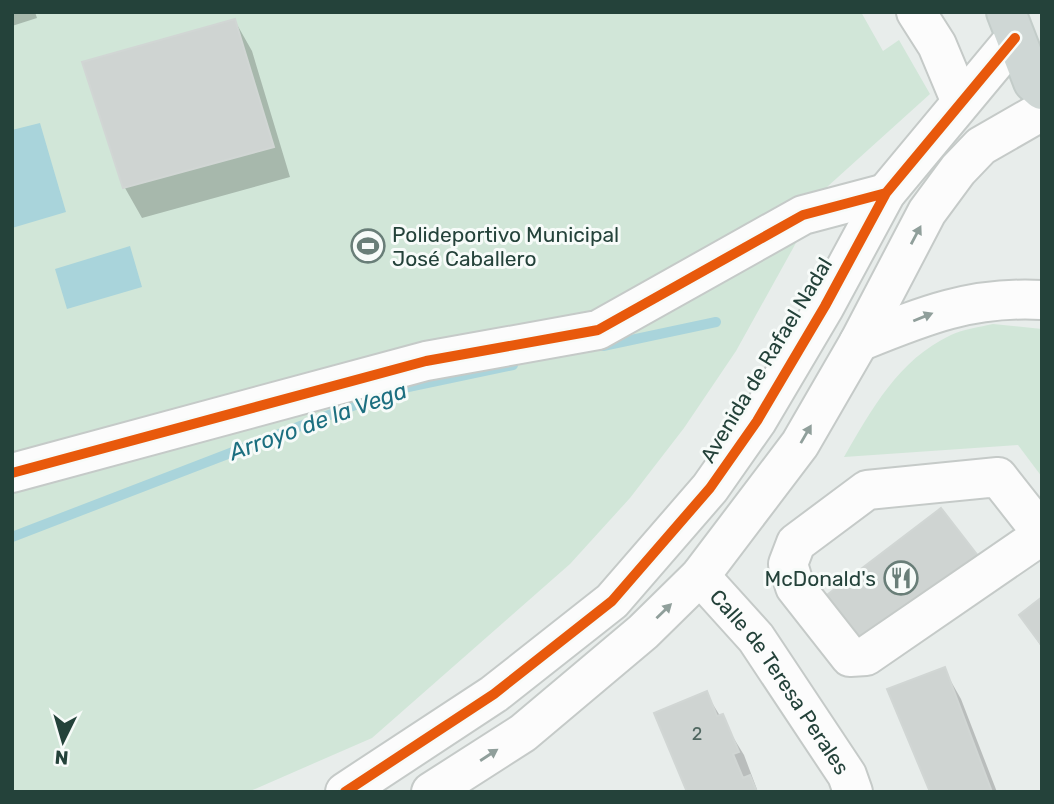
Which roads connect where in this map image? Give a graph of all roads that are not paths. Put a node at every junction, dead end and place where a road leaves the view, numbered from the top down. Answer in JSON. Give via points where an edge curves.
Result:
{"nodes":[{"id":1,"x":919,"y":13,"type":"edge"},
{"id":2,"x":1010,"y":25,"type":"edge"},
{"id":3,"x":1042,"y":90,"type":"edge"},
{"id":4,"x":960,"y":100,"type":"junction"},
{"id":5,"x":1042,"y":111,"type":"edge"},
{"id":6,"x":886,"y":193,"type":"junction"},
{"id":7,"x":1042,"y":300,"type":"edge"},
{"id":8,"x":859,"y":342,"type":"junction"},
{"id":9,"x":12,"y":473,"type":"edge"},
{"id":10,"x":751,"y":512,"type":"junction"},
{"id":11,"x":1042,"y":534,"type":"edge"},
{"id":12,"x":796,"y":543,"type":"junction"},
{"id":13,"x":700,"y":576,"type":"junction"},
{"id":14,"x":345,"y":792,"type":"edge"},
{"id":15,"x":431,"y":792,"type":"edge"},
{"id":16,"x":853,"y":792,"type":"edge"}],
"edges":[{"from":1,"to":4,"type":"street"},
{"from":2,"to":3,"type":"main road","via":[[1033,82]]},
{"from":2,"to":4,"type":"street","name":"Avenida de Rafael Nadal"},
{"from":4,"to":6,"type":"street","name":"Avenida de Rafael Nadal"},
{"from":8,"to":5,"type":"street","one_way":true,"via":[[928,212],[958,170],[981,146]]},
{"from":6,"to":9,"type":"street","via":[[803,215],[598,330],[426,361]]},
{"from":6,"to":14,"type":"street","name":"Avenida de Rafael Nadal","via":[[757,421],[710,488],[611,601],[494,694]]},
{"from":8,"to":7,"type":"street","one_way":true,"via":[[939,310],[990,300]]},
{"from":10,"to":8,"type":"street","one_way":true,"via":[[800,444]]},
{"from":10,"to":12,"type":"street"},
{"from":10,"to":13,"type":"street"},
{"from":11,"to":12,"type":"street","via":[[998,477],[867,489]]},
{"from":11,"to":12,"type":"street","via":[[866,656],[850,657],[795,587],[788,564]]},
{"from":15,"to":13,"type":"street","one_way":true,"via":[[523,733],[643,632]]},
{"from":13,"to":16,"type":"street","name":"Calle de Teresa Perales","via":[[756,638],[847,775]]}]}
